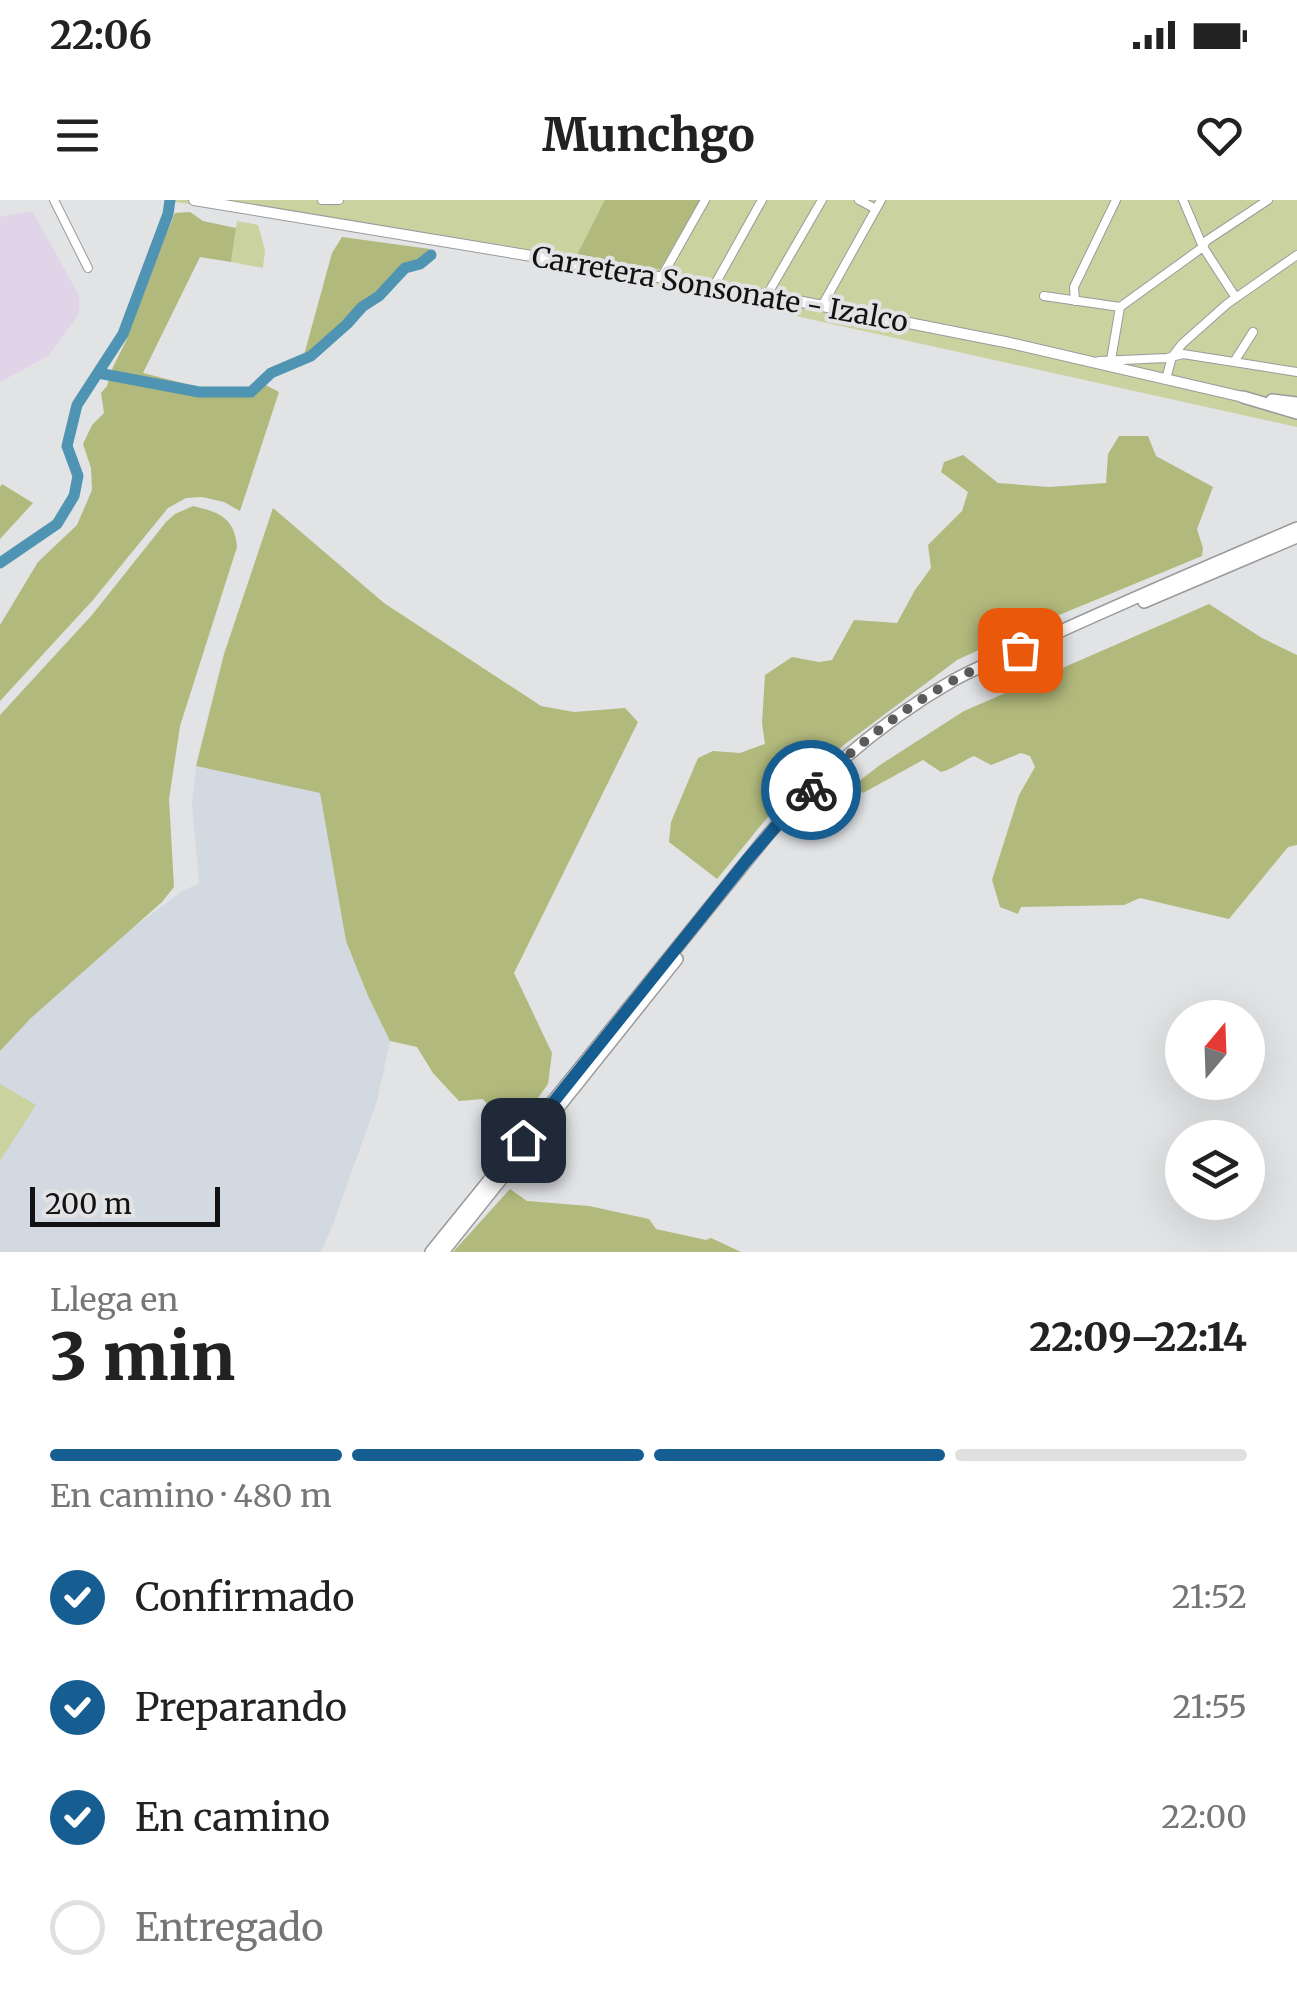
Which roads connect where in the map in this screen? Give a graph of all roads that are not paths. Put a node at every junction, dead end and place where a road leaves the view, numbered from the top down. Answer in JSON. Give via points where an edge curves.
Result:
{"nodes":[{"id":1,"x":54,"y":200,"type":"edge"},
{"id":2,"x":194,"y":200,"type":"edge"},
{"id":3,"x":322,"y":200,"type":"edge"},
{"id":4,"x":339,"y":200,"type":"edge"},
{"id":5,"x":704,"y":200,"type":"edge"},
{"id":6,"x":762,"y":200,"type":"edge"},
{"id":7,"x":822,"y":200,"type":"edge"},
{"id":8,"x":859,"y":200,"type":"edge"},
{"id":9,"x":1116,"y":200,"type":"edge"},
{"id":10,"x":1183,"y":200,"type":"edge"},
{"id":11,"x":1268,"y":200,"type":"edge"},
{"id":12,"x":209,"y":201,"type":"edge"},
{"id":13,"x":879,"y":204,"type":"edge"},
{"id":14,"x":1203,"y":247,"type":"junction"},
{"id":15,"x":1297,"y":255,"type":"edge"},
{"id":16,"x":88,"y":268,"type":"dead end"},
{"id":17,"x":661,"y":278,"type":"junction"},
{"id":18,"x":714,"y":286,"type":"junction"},
{"id":19,"x":767,"y":295,"type":"junction"},
{"id":20,"x":1044,"y":296,"type":"dead end"},
{"id":21,"x":1236,"y":298,"type":"junction"},
{"id":22,"x":1075,"y":300,"type":"junction"},
{"id":23,"x":822,"y":306,"type":"junction"},
{"id":24,"x":1120,"y":306,"type":"junction"},
{"id":25,"x":1253,"y":332,"type":"dead end"},
{"id":26,"x":1172,"y":357,"type":"junction"},
{"id":27,"x":1111,"y":360,"type":"junction"},
{"id":28,"x":1094,"y":362,"type":"junction"},
{"id":29,"x":1234,"y":362,"type":"junction"},
{"id":30,"x":1297,"y":372,"type":"edge"},
{"id":31,"x":1166,"y":379,"type":"junction"},
{"id":32,"x":1242,"y":398,"type":"joint"},
{"id":33,"x":1297,"y":408,"type":"edge"},
{"id":34,"x":1297,"y":528,"type":"edge"},
{"id":35,"x":1297,"y":537,"type":"edge"},
{"id":36,"x":431,"y":1252,"type":"edge"},
{"id":37,"x":442,"y":1252,"type":"edge"}],
"edges":[{"from":1,"to":16,"type":"street"},
{"from":2,"to":12,"type":"main road","name":"Carretera Sonsonate - Izalco"},
{"from":3,"to":4,"type":"street"},
{"from":5,"to":17,"type":"street"},
{"from":6,"to":18,"type":"street"},
{"from":7,"to":19,"type":"street"},
{"from":8,"to":13,"type":"street"},
{"from":9,"to":22,"type":"street","via":[[1074,287]]},
{"from":10,"to":14,"type":"street"},
{"from":11,"to":14,"type":"street"},
{"from":12,"to":17,"type":"main road","name":"Carretera Sonsonate - Izalco"},
{"from":13,"to":23,"type":"street"},
{"from":14,"to":21,"type":"street"},
{"from":14,"to":24,"type":"street"},
{"from":15,"to":21,"type":"street"},
{"from":17,"to":18,"type":"main road","name":"Carretera Sonsonate - Izalco"},
{"from":18,"to":19,"type":"main road","name":"Carretera Sonsonate - Izalco"},
{"from":19,"to":23,"type":"main road","name":"Carretera Sonsonate - Izalco"},
{"from":20,"to":22,"type":"street"},
{"from":21,"to":26,"type":"street"},
{"from":22,"to":24,"type":"street"},
{"from":23,"to":28,"type":"main road","name":"Carretera Sonsonate - Izalco"},
{"from":24,"to":27,"type":"street"},
{"from":25,"to":29,"type":"street"},
{"from":26,"to":27,"type":"street"},
{"from":26,"to":29,"type":"street"},
{"from":26,"to":31,"type":"street"},
{"from":27,"to":28,"type":"street"},
{"from":28,"to":31,"type":"main road","name":"Carretera Sonsonate - Izalco"},
{"from":29,"to":30,"type":"street"},
{"from":31,"to":32,"type":"main road","name":"Carretera Sonsonate - Izalco"},
{"from":32,"to":33,"type":"highway"},
{"from":34,"to":36,"type":"highway","via":[[956,680],[857,749],[767,836]]},
{"from":35,"to":37,"type":"highway","via":[[976,676],[855,760],[750,866]]}]}
